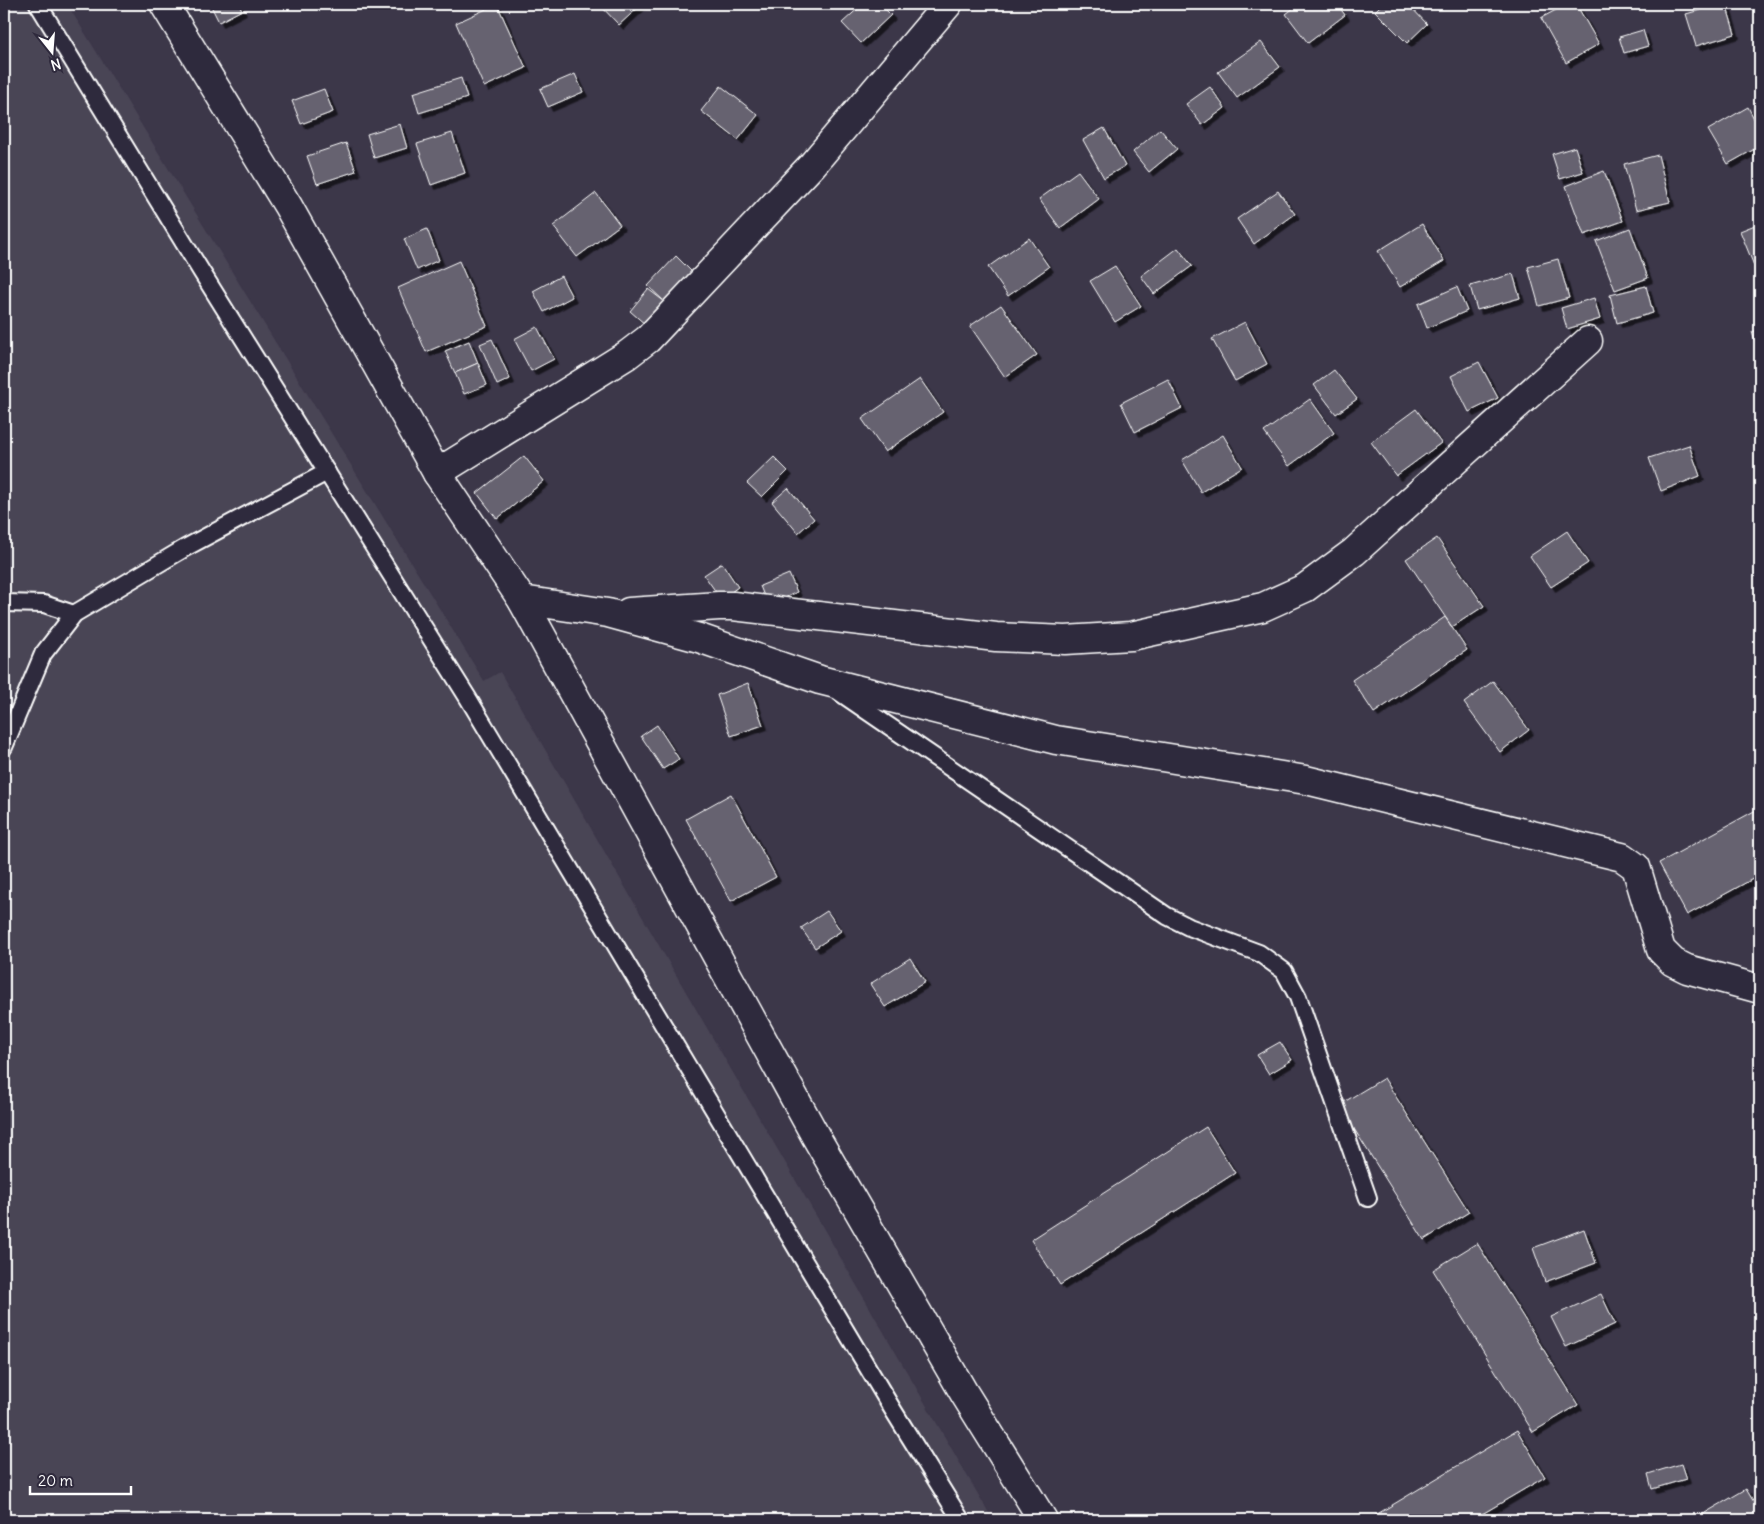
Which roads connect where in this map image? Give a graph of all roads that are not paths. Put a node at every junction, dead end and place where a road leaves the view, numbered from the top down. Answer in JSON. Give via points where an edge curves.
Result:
{"nodes":[{"id":1,"x":38,"y":4,"type":"edge"},
{"id":2,"x":164,"y":4,"type":"edge"},
{"id":3,"x":948,"y":4,"type":"edge"},
{"id":4,"x":1588,"y":341,"type":"dead end"},
{"id":5,"x":327,"y":472,"type":"junction"},
{"id":6,"x":437,"y":473,"type":"junction"},
{"id":7,"x":522,"y":600,"type":"junction"},
{"id":8,"x":4,"y":603,"type":"edge"},
{"id":9,"x":608,"y":613,"type":"junction"},
{"id":10,"x":74,"y":614,"type":"junction"},
{"id":11,"x":820,"y":680,"type":"junction"},
{"id":12,"x":4,"y":747,"type":"edge"},
{"id":13,"x":1760,"y":990,"type":"edge"},
{"id":14,"x":1368,"y":1198,"type":"dead end"},
{"id":15,"x":962,"y":1520,"type":"edge"},
{"id":16,"x":1043,"y":1520,"type":"edge"}],
"edges":[{"from":1,"to":5,"type":"lane"},
{"from":2,"to":6,"type":"street","via":[[288,206]]},
{"from":3,"to":6,"type":"street","via":[[813,164],[648,339]]},
{"from":4,"to":9,"type":"street","via":[[1354,552],[1305,588],[1263,607],[1131,636],[1065,640],[996,638],[733,606]]},
{"from":5,"to":10,"type":"lane","via":[[185,548]]},
{"from":5,"to":15,"type":"lane","via":[[468,698]]},
{"from":6,"to":7,"type":"street"},
{"from":7,"to":9,"type":"street"},
{"from":7,"to":16,"type":"street","via":[[816,1137],[964,1393]]},
{"from":8,"to":10,"type":"lane","via":[[44,604]]},
{"from":9,"to":11,"type":"street","via":[[699,638]]},
{"from":10,"to":12,"type":"lane","via":[[43,654]]},
{"from":11,"to":13,"type":"street","via":[[1056,740],[1306,780],[1622,856],[1636,867],[1661,950],[1673,962]]},
{"from":11,"to":14,"type":"lane","via":[[1167,916],[1259,953],[1284,971],[1298,997]]}]}
